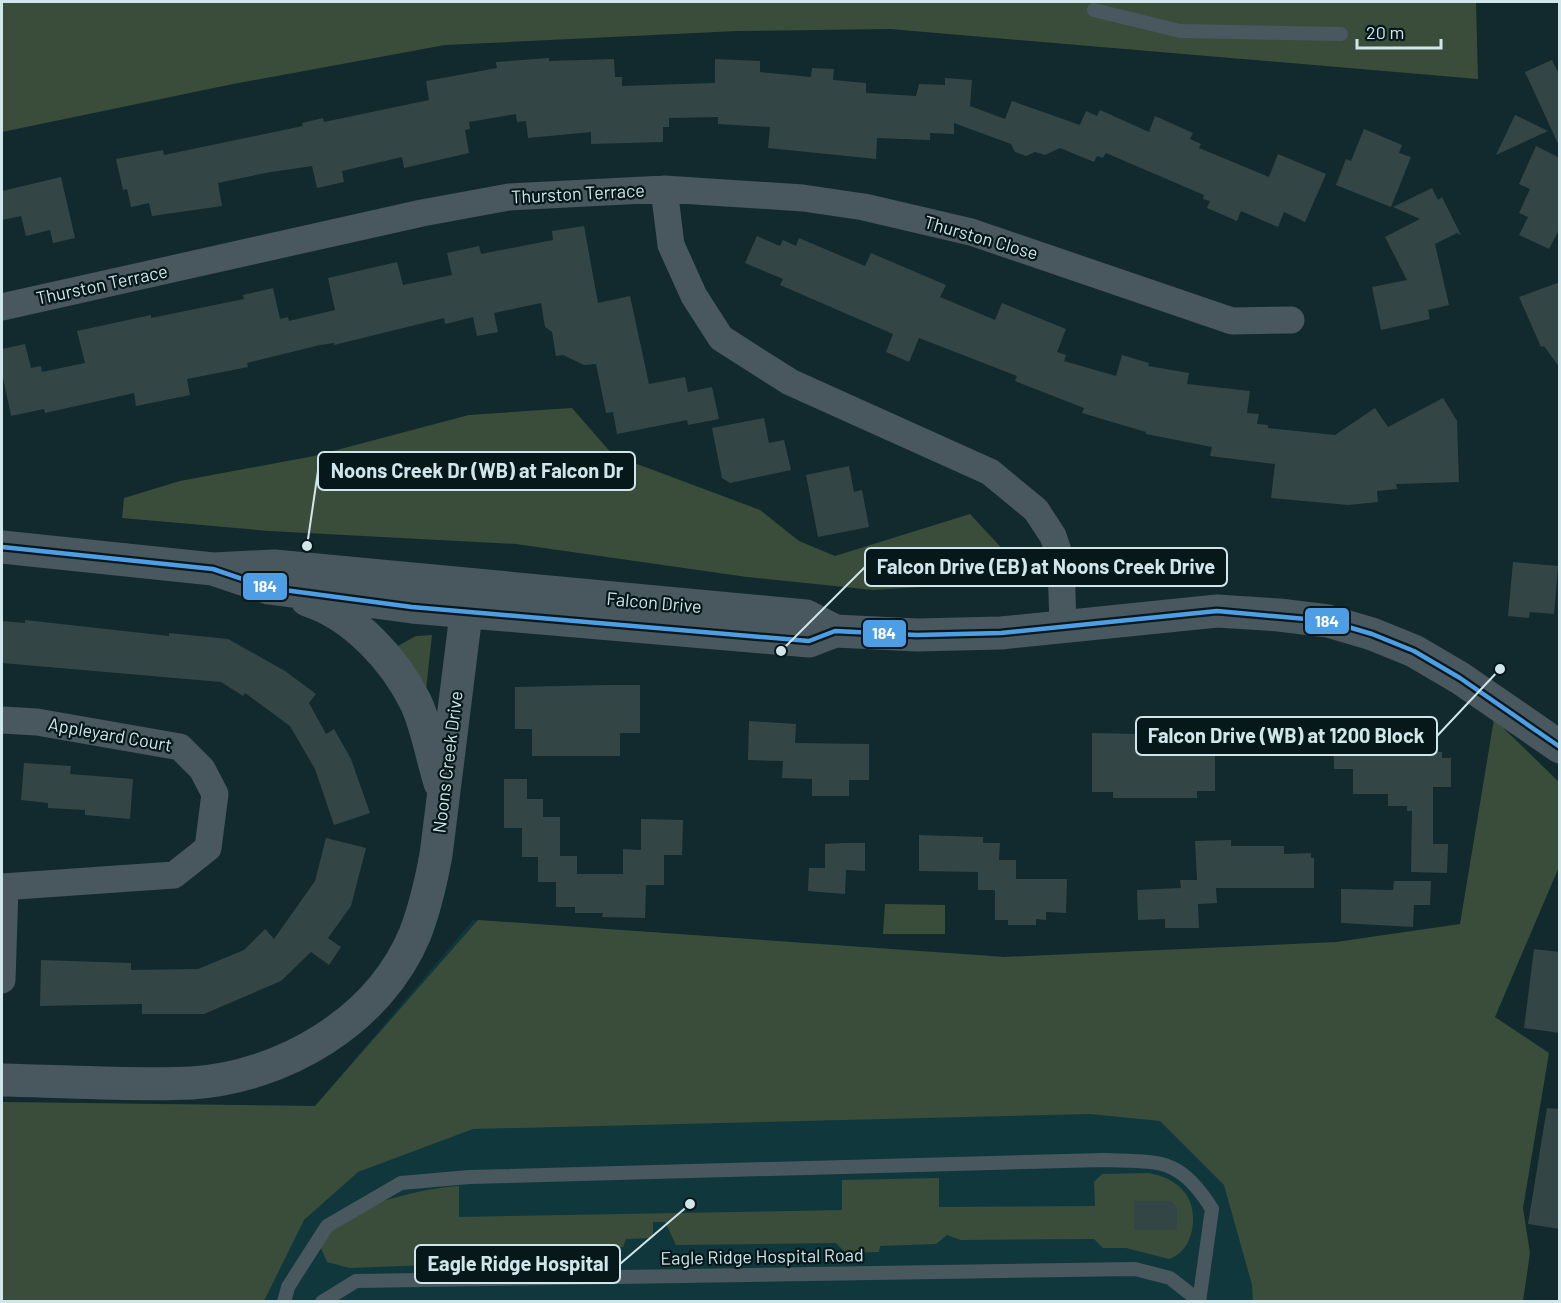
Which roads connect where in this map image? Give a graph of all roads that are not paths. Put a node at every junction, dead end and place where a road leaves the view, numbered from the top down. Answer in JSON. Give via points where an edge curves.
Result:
{"nodes":[{"id":1,"x":1094,"y":10,"type":"dead end"},
{"id":2,"x":1341,"y":34,"type":"dead end"},
{"id":3,"x":664,"y":189,"type":"junction"},
{"id":4,"x":2,"y":307,"type":"edge"},
{"id":5,"x":1291,"y":320,"type":"dead end"},
{"id":6,"x":2,"y":547,"type":"edge"},
{"id":7,"x":213,"y":569,"type":"junction"},
{"id":8,"x":268,"y":588,"type":"junction"},
{"id":9,"x":467,"y":599,"type":"junction"},
{"id":10,"x":1063,"y":627,"type":"junction"},
{"id":11,"x":2,"y":720,"type":"edge"},
{"id":12,"x":1560,"y":747,"type":"edge"},
{"id":13,"x":444,"y":794,"type":"junction"},
{"id":14,"x":3,"y":887,"type":"edge"},
{"id":15,"x":2,"y":980,"type":"edge"},
{"id":16,"x":2,"y":1080,"type":"edge"},
{"id":17,"x":1198,"y":1300,"type":"edge"},
{"id":18,"x":284,"y":1302,"type":"edge"},
{"id":19,"x":322,"y":1302,"type":"edge"}],
"edges":[{"from":1,"to":2,"type":"lane","via":[[1180,31]]},
{"from":3,"to":4,"type":"street","name":"Thurston Terrace","via":[[487,201]]},
{"from":3,"to":5,"type":"street","name":"Thurston Close","via":[[803,198],[864,207],[971,232],[1232,321]]},
{"from":3,"to":10,"type":"street","name":"Thurston Terrace","via":[[671,245],[694,296],[721,338],[790,382],[990,472],[1036,510],[1053,536],[1061,560]]},
{"from":6,"to":7,"type":"street"},
{"from":7,"to":8,"type":"street","name":"Falcon Drive"},
{"from":7,"to":9,"type":"street","via":[[274,566]]},
{"from":8,"to":9,"type":"street","name":"Falcon Drive"},
{"from":8,"to":13,"type":"street","via":[[321,605],[381,650],[416,704]]},
{"from":9,"to":10,"type":"street","name":"Falcon Drive","via":[[806,616],[835,631],[917,635]]},
{"from":9,"to":13,"type":"street","name":"Noons Creek Drive"},
{"from":10,"to":12,"type":"street","name":"Falcon Drive","via":[[1217,611],[1328,621],[1414,651]]},
{"from":11,"to":14,"type":"street","name":"Appleyard Court","via":[[38,722],[180,747],[202,769],[215,794],[208,848],[174,875]]},
{"from":13,"to":16,"type":"street","name":"Noons Creek Drive","via":[[432,877],[414,936],[393,972],[366,1006],[325,1038],[281,1063],[242,1076],[192,1083]]},
{"from":14,"to":15,"type":"street","name":"Appleyard Court"},
{"from":17,"to":18,"type":"lane","via":[[1212,1209],[1197,1185],[1177,1168],[1154,1161],[1104,1160],[469,1177],[401,1183],[327,1226],[288,1287]]},
{"from":17,"to":19,"type":"lane","name":"Eagle Ridge Hospital Road","via":[[1170,1278],[1135,1269],[356,1281]]}]}
